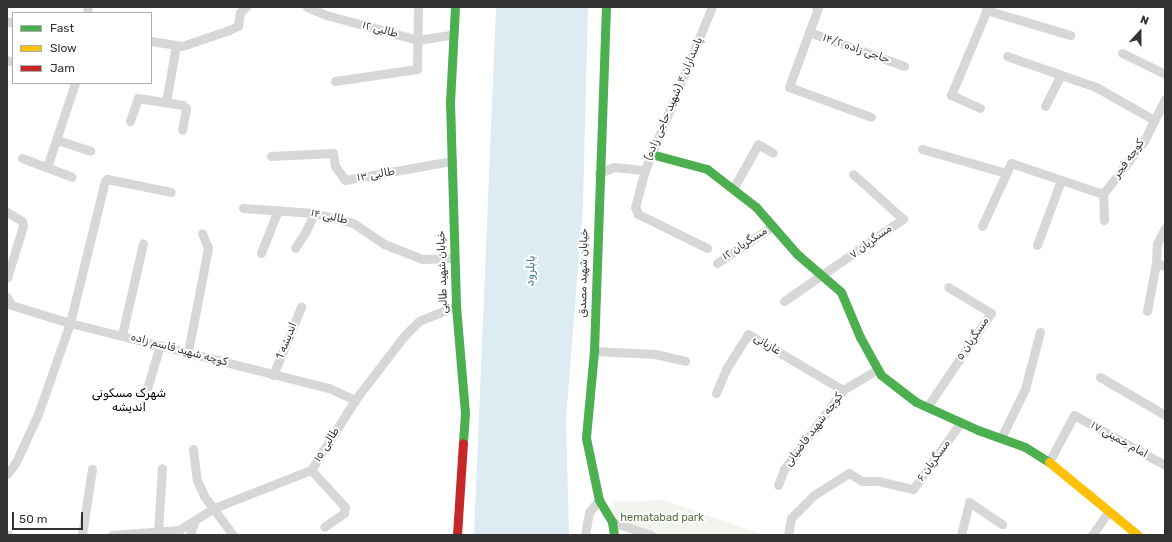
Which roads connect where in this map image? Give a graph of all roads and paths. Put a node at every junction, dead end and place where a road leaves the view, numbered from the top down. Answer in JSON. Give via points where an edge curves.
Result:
{"nodes":[{"id":1,"x":246,"y":7,"type":"edge"},
{"id":2,"x":307,"y":7,"type":"edge"},
{"id":3,"x":418,"y":7,"type":"edge"},
{"id":4,"x":455,"y":7,"type":"edge"},
{"id":5,"x":606,"y":7,"type":"edge"},
{"id":6,"x":712,"y":7,"type":"edge"},
{"id":7,"x":817,"y":7,"type":"edge"},
{"id":8,"x":987,"y":9,"type":"edge"},
{"id":9,"x":809,"y":32,"type":"junction"},
{"id":10,"x":454,"y":34,"type":"junction"},
{"id":11,"x":1070,"y":35,"type":"dead end"},
{"id":12,"x":418,"y":40,"type":"junction"},
{"id":13,"x":152,"y":41,"type":"edge"},
{"id":14,"x":176,"y":45,"type":"junction"},
{"id":15,"x":1122,"y":53,"type":"dead end"},
{"id":16,"x":1007,"y":56,"type":"dead end"},
{"id":17,"x":904,"y":66,"type":"dead end"},
{"id":18,"x":1165,"y":74,"type":"edge"},
{"id":19,"x":1061,"y":75,"type":"junction"},
{"id":20,"x":335,"y":81,"type":"dead end"},
{"id":21,"x":75,"y":84,"type":"edge"},
{"id":22,"x":1165,"y":99,"type":"edge"},
{"id":23,"x":166,"y":102,"type":"junction"},
{"id":24,"x":1046,"y":106,"type":"dead end"},
{"id":25,"x":980,"y":108,"type":"dead end"},
{"id":26,"x":872,"y":117,"type":"dead end"},
{"id":27,"x":1154,"y":120,"type":"junction"},
{"id":28,"x":130,"y":122,"type":"dead end"},
{"id":29,"x":182,"y":130,"type":"dead end"},
{"id":30,"x":57,"y":140,"type":"junction"},
{"id":31,"x":922,"y":149,"type":"dead end"},
{"id":32,"x":90,"y":151,"type":"dead end"},
{"id":33,"x":773,"y":153,"type":"dead end"},
{"id":34,"x":651,"y":154,"type":"junction"},
{"id":35,"x":271,"y":156,"type":"dead end"},
{"id":36,"x":22,"y":158,"type":"dead end"},
{"id":37,"x":452,"y":161,"type":"junction"},
{"id":38,"x":47,"y":167,"type":"junction"},
{"id":39,"x":645,"y":170,"type":"junction"},
{"id":40,"x":599,"y":172,"type":"junction"},
{"id":41,"x":1006,"y":173,"type":"junction"},
{"id":42,"x":853,"y":174,"type":"dead end"},
{"id":43,"x":72,"y":177,"type":"dead end"},
{"id":44,"x":1061,"y":180,"type":"junction"},
{"id":45,"x":733,"y":189,"type":"junction"},
{"id":46,"x":171,"y":192,"type":"dead end"},
{"id":47,"x":1103,"y":194,"type":"junction"},
{"id":48,"x":243,"y":208,"type":"dead end"},
{"id":49,"x":278,"y":210,"type":"junction"},
{"id":50,"x":7,"y":212,"type":"edge"},
{"id":51,"x":314,"y":213,"type":"junction"},
{"id":52,"x":1104,"y":220,"type":"dead end"},
{"id":53,"x":772,"y":226,"type":"junction"},
{"id":54,"x":982,"y":226,"type":"dead end"},
{"id":55,"x":1165,"y":228,"type":"edge"},
{"id":56,"x":202,"y":233,"type":"dead end"},
{"id":57,"x":143,"y":243,"type":"dead end"},
{"id":58,"x":1037,"y":245,"type":"dead end"},
{"id":59,"x":295,"y":248,"type":"dead end"},
{"id":60,"x":707,"y":248,"type":"dead end"},
{"id":61,"x":261,"y":254,"type":"dead end"},
{"id":62,"x":454,"y":258,"type":"junction"},
{"id":63,"x":717,"y":262,"type":"dead end"},
{"id":64,"x":1161,"y":264,"type":"edge"},
{"id":65,"x":823,"y":276,"type":"junction"},
{"id":66,"x":7,"y":278,"type":"edge"},
{"id":67,"x":948,"y":288,"type":"dead end"},
{"id":68,"x":7,"y":297,"type":"edge"},
{"id":69,"x":784,"y":301,"type":"dead end"},
{"id":70,"x":456,"y":306,"type":"junction"},
{"id":71,"x":301,"y":307,"type":"dead end"},
{"id":72,"x":1147,"y":311,"type":"dead end"},
{"id":73,"x":70,"y":323,"type":"junction"},
{"id":74,"x":1040,"y":332,"type":"dead end"},
{"id":75,"x":122,"y":335,"type":"junction"},
{"id":76,"x":160,"y":345,"type":"junction"},
{"id":77,"x":594,"y":351,"type":"junction"},
{"id":78,"x":188,"y":352,"type":"junction"},
{"id":79,"x":685,"y":361,"type":"dead end"},
{"id":80,"x":878,"y":369,"type":"junction"},
{"id":81,"x":273,"y":375,"type":"junction"},
{"id":82,"x":1100,"y":378,"type":"dead end"},
{"id":83,"x":843,"y":390,"type":"junction"},
{"id":84,"x":146,"y":392,"type":"dead end"},
{"id":85,"x":716,"y":393,"type":"dead end"},
{"id":86,"x":355,"y":400,"type":"junction"},
{"id":87,"x":927,"y":407,"type":"junction"},
{"id":88,"x":1165,"y":415,"type":"edge"},
{"id":89,"x":961,"y":422,"type":"junction"},
{"id":90,"x":1001,"y":438,"type":"junction"},
{"id":91,"x":193,"y":448,"type":"dead end"},
{"id":92,"x":1049,"y":462,"type":"junction"},
{"id":93,"x":1165,"y":465,"type":"edge"},
{"id":94,"x":162,"y":468,"type":"dead end"},
{"id":95,"x":92,"y":469,"type":"dead end"},
{"id":96,"x":310,"y":470,"type":"junction"},
{"id":97,"x":7,"y":474,"type":"edge"},
{"id":98,"x":778,"y":485,"type":"dead end"},
{"id":99,"x":599,"y":500,"type":"junction"},
{"id":100,"x":214,"y":508,"type":"junction"},
{"id":101,"x":1108,"y":512,"type":"junction"},
{"id":102,"x":194,"y":522,"type":"junction"},
{"id":103,"x":612,"y":522,"type":"junction"},
{"id":104,"x":1002,"y":524,"type":"dead end"},
{"id":105,"x":324,"y":527,"type":"dead end"},
{"id":106,"x":158,"y":533,"type":"junction"},
{"id":107,"x":82,"y":535,"type":"edge"},
{"id":108,"x":112,"y":535,"type":"edge"},
{"id":109,"x":190,"y":535,"type":"edge"},
{"id":110,"x":233,"y":535,"type":"edge"},
{"id":111,"x":456,"y":535,"type":"edge"},
{"id":112,"x":585,"y":535,"type":"edge"},
{"id":113,"x":614,"y":535,"type":"edge"},
{"id":114,"x":651,"y":535,"type":"edge"},
{"id":115,"x":788,"y":535,"type":"edge"},
{"id":116,"x":961,"y":535,"type":"edge"},
{"id":117,"x":1092,"y":535,"type":"edge"},
{"id":118,"x":1138,"y":535,"type":"edge"}],
"edges":[{"from":1,"to":14,"type":"street","via":[[240,12],[238,26],[182,46]]},
{"from":2,"to":12,"type":"street","name":"طالبی ۱۲","via":[[326,15]]},
{"from":3,"to":12,"type":"street"},
{"from":4,"to":10,"type":"street","name":"خیابان شهید طالبی"},
{"from":5,"to":40,"type":"street","name":"خیابان شهید مصدق"},
{"from":6,"to":34,"type":"street","name":"پاسداران ۴ (شهید حاجی زاده)"},
{"from":7,"to":9,"type":"street"},
{"from":8,"to":11,"type":"street"},
{"from":8,"to":25,"type":"street","via":[[951,94]]},
{"from":9,"to":17,"type":"street","name":"حاجی زاده ۱۴/۲"},
{"from":9,"to":26,"type":"street","via":[[788,88]]},
{"from":10,"to":12,"type":"street","name":"طالبی ۱۲"},
{"from":10,"to":37,"type":"street","name":"خیابان شهید طالبی","via":[[450,102]]},
{"from":12,"to":20,"type":"street","via":[[417,69]]},
{"from":13,"to":14,"type":"street"},
{"from":14,"to":23,"type":"street","via":[[172,81]]},
{"from":15,"to":18,"type":"street"},
{"from":16,"to":19,"type":"street"},
{"from":19,"to":24,"type":"street"},
{"from":19,"to":27,"type":"street","via":[[1096,87]]},
{"from":21,"to":30,"type":"street"},
{"from":22,"to":27,"type":"street","name":"کوچه فجر"},
{"from":23,"to":28,"type":"street","via":[[138,98]]},
{"from":23,"to":29,"type":"street","via":[[186,108]]},
{"from":27,"to":47,"type":"street","name":"کوچه فجر","via":[[1144,141]]},
{"from":30,"to":32,"type":"street"},
{"from":30,"to":38,"type":"street"},
{"from":31,"to":41,"type":"street"},
{"from":33,"to":45,"type":"street","via":[[758,144]]},
{"from":34,"to":39,"type":"street","name":"پاسداران ۴ (شهید حاجی زاده)"},
{"from":34,"to":45,"type":"street","via":[[708,169]]},
{"from":35,"to":37,"type":"street","name":"طالبی ۱۳","via":[[333,153],[335,166],[345,180]]},
{"from":36,"to":38,"type":"street"},
{"from":37,"to":62,"type":"street","name":"خیابان شهید طالبی"},
{"from":38,"to":43,"type":"street"},
{"from":39,"to":40,"type":"street","name":"پاسداران ۴ (شهید حاجی زاده)","via":[[614,166]]},
{"from":39,"to":60,"type":"street","via":[[635,207],[638,214]]},
{"from":40,"to":77,"type":"street","name":"خیابان شهید مصدق"},
{"from":41,"to":44,"type":"street","via":[[1011,163]]},
{"from":41,"to":54,"type":"street"},
{"from":42,"to":65,"type":"street","name":"مسگریان ۷","via":[[903,219]]},
{"from":44,"to":47,"type":"street"},
{"from":44,"to":58,"type":"street"},
{"from":45,"to":53,"type":"street","via":[[756,207]]},
{"from":46,"to":73,"type":"street","via":[[106,179]]},
{"from":47,"to":52,"type":"street"},
{"from":48,"to":49,"type":"street","name":"طالبی ۱۴"},
{"from":49,"to":51,"type":"street","name":"طالبی ۱۴"},
{"from":49,"to":61,"type":"street"},
{"from":50,"to":66,"type":"street","via":[[22,221],[24,226]]},
{"from":51,"to":59,"type":"street"},
{"from":51,"to":62,"type":"street","name":"طالبی ۱۴","via":[[353,223],[384,244],[422,259]]},
{"from":53,"to":63,"type":"street","name":"مسگریان ۱۲"},
{"from":53,"to":65,"type":"street","via":[[797,254]]},
{"from":55,"to":64,"type":"street","via":[[1157,244]]},
{"from":56,"to":78,"type":"street","via":[[208,248]]},
{"from":57,"to":75,"type":"street"},
{"from":62,"to":70,"type":"street","name":"خیابان شهید طالبی"},
{"from":64,"to":72,"type":"street"},
{"from":65,"to":69,"type":"street"},
{"from":65,"to":80,"type":"street","via":[[841,292],[860,337]]},
{"from":67,"to":87,"type":"street","name":"مسگریان ۵","via":[[991,313]]},
{"from":68,"to":73,"type":"street","name":"کوچه شهید قاسم زاده","via":[[11,305]]},
{"from":70,"to":86,"type":"street","name":"طالبی ۱۵","via":[[419,321]]},
{"from":70,"to":111,"type":"street","name":"خیابان شهید طالبی","via":[[465,413]]},
{"from":71,"to":81,"type":"street","name":"اندیشه 1"},
{"from":73,"to":75,"type":"street","name":"کوچه شهید قاسم زاده"},
{"from":73,"to":97,"type":"street","via":[[38,414],[16,462]]},
{"from":74,"to":90,"type":"street","via":[[1025,389]]},
{"from":75,"to":76,"type":"street","name":"کوچه شهید قاسم زاده"},
{"from":76,"to":78,"type":"street","name":"کوچه شهید قاسم زاده"},
{"from":76,"to":84,"type":"street"},
{"from":77,"to":79,"type":"street","via":[[655,354]]},
{"from":77,"to":99,"type":"street","name":"خیابان شهید مصدق","via":[[586,438]]},
{"from":78,"to":81,"type":"street","name":"کوچه شهید قاسم زاده"},
{"from":80,"to":83,"type":"street","name":"کوچه شهید قاضیانی"},
{"from":80,"to":87,"type":"street","via":[[881,375],[916,402]]},
{"from":81,"to":86,"type":"street","name":"کوچه شهید قاسم زاده","via":[[329,388]]},
{"from":82,"to":88,"type":"street"},
{"from":83,"to":85,"type":"street","name":"غازیانی","via":[[748,334],[726,370]]},
{"from":83,"to":98,"type":"street","name":"کوچه شهید قاضیانی","via":[[784,469]]},
{"from":86,"to":96,"type":"street","name":"طالبی ۱۵"},
{"from":87,"to":89,"type":"street"},
{"from":89,"to":90,"type":"street"},
{"from":89,"to":115,"type":"street","name":"مسگریان ۶","via":[[914,489],[878,481],[862,481],[849,473],[814,495],[796,513],[792,518]]},
{"from":90,"to":92,"type":"street","via":[[1025,447]]},
{"from":91,"to":100,"type":"street","via":[[197,480]]},
{"from":92,"to":93,"type":"street","name":"امام خمینی ۱۷","via":[[1074,415]]},
{"from":92,"to":101,"type":"street"},
{"from":94,"to":106,"type":"street"},
{"from":95,"to":107,"type":"street"},
{"from":96,"to":100,"type":"street","name":"طالبی ۱۵"},
{"from":96,"to":105,"type":"street","via":[[345,507],[344,513]]},
{"from":99,"to":103,"type":"street","name":"خیابان شهید مصدق"},
{"from":99,"to":112,"type":"street","via":[[589,512]]},
{"from":100,"to":102,"type":"street","name":"طالبی ۱۵"},
{"from":100,"to":110,"type":"street"},
{"from":101,"to":117,"type":"street"},
{"from":101,"to":118,"type":"street"},
{"from":102,"to":106,"type":"street","name":"طالبی ۱۵","via":[[179,530]]},
{"from":102,"to":109,"type":"street"},
{"from":103,"to":113,"type":"street","name":"خیابان شهید مصدق"},
{"from":103,"to":114,"type":"street"},
{"from":104,"to":116,"type":"street","via":[[969,502]]},
{"from":106,"to":108,"type":"street","name":"طالبی ۱۵"}]}
